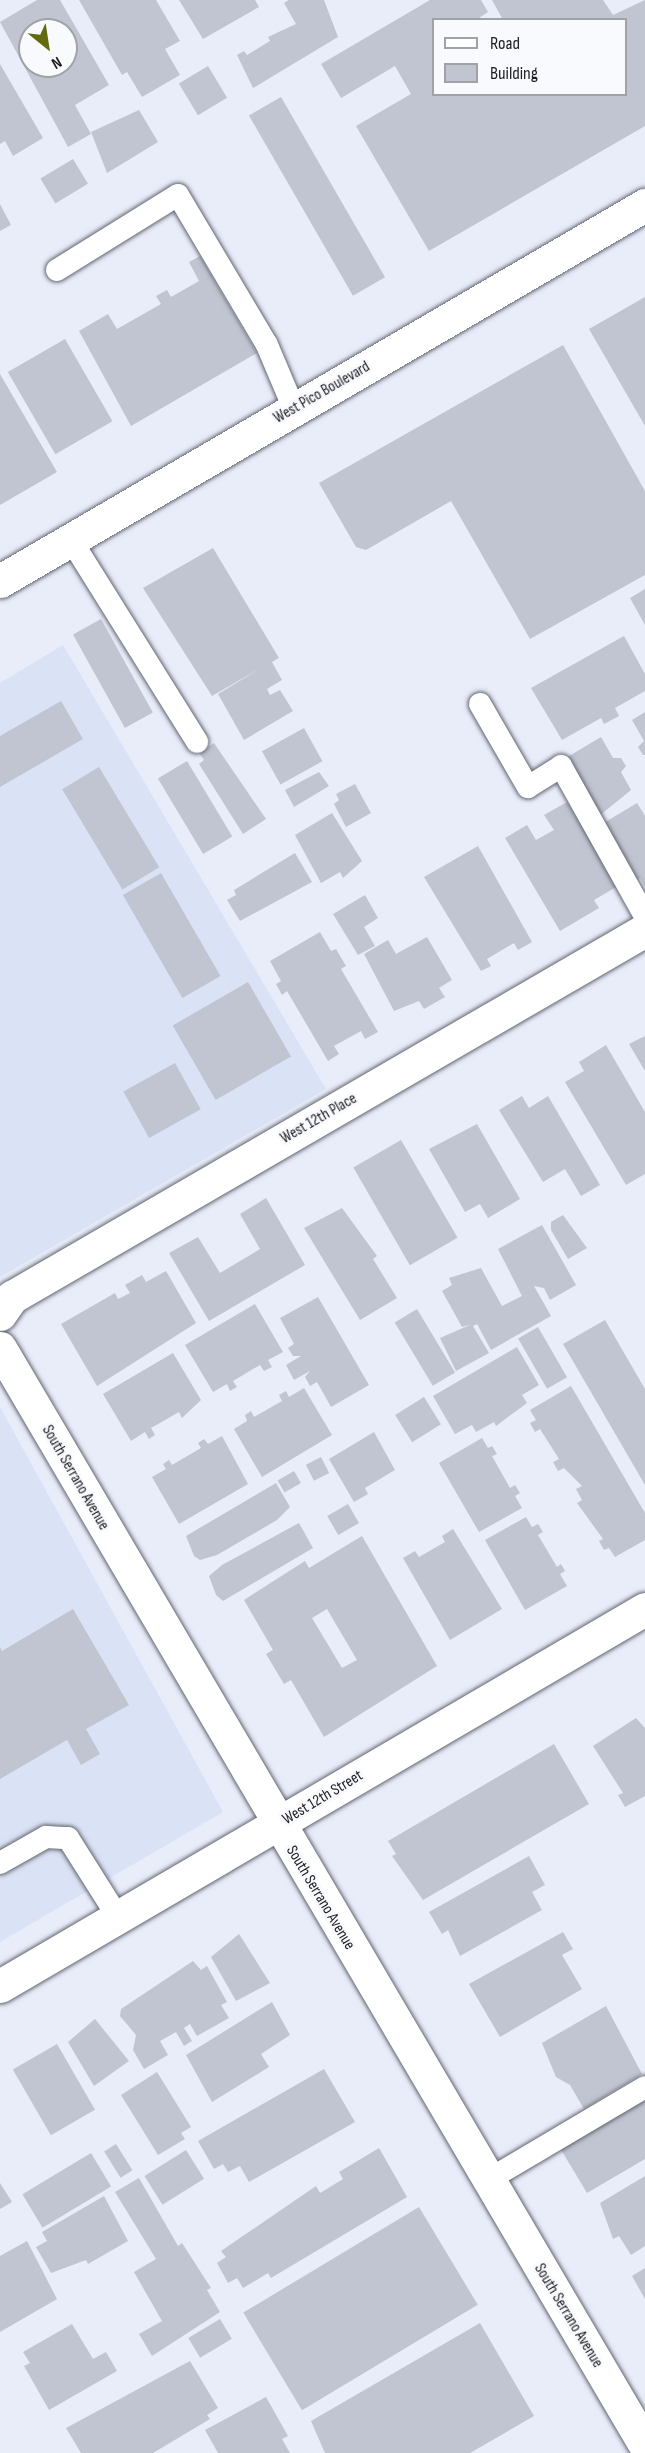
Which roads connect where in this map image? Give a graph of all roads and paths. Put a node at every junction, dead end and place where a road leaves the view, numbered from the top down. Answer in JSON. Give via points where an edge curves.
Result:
{"nodes":[{"id":1,"x":645,"y":205,"type":"edge"},
{"id":2,"x":57,"y":270,"type":"dead end"},
{"id":3,"x":294,"y":410,"type":"junction"},
{"id":4,"x":71,"y":540,"type":"junction"},
{"id":5,"x":0,"y":581,"type":"edge"},
{"id":6,"x":480,"y":704,"type":"dead end"},
{"id":7,"x":197,"y":742,"type":"dead end"},
{"id":8,"x":645,"y":915,"type":"edge"},
{"id":9,"x":645,"y":930,"type":"edge"},
{"id":10,"x":0,"y":1314,"type":"edge"},
{"id":11,"x":0,"y":1348,"type":"edge"},
{"id":12,"x":645,"y":1609,"type":"edge"},
{"id":13,"x":276,"y":1825,"type":"junction"},
{"id":14,"x":0,"y":1863,"type":"edge"},
{"id":15,"x":118,"y":1917,"type":"junction"},
{"id":16,"x":0,"y":1986,"type":"edge"},
{"id":17,"x":645,"y":2087,"type":"edge"},
{"id":18,"x":488,"y":2180,"type":"junction"},
{"id":19,"x":645,"y":2445,"type":"edge"}],
"edges":[{"from":1,"to":3,"type":"street","name":"West Pico Boulevard"},
{"from":2,"to":3,"type":"lane","via":[[178,195],[267,345]]},
{"from":3,"to":4,"type":"street","name":"West Pico Boulevard"},
{"from":4,"to":5,"type":"street","name":"West Pico Boulevard"},
{"from":4,"to":7,"type":"lane"},
{"from":6,"to":8,"type":"lane","via":[[528,787],[561,766]]},
{"from":9,"to":10,"type":"street","name":"West 12th Place","via":[[12,1297]]},
{"from":11,"to":13,"type":"street","name":"South Serrano Avenue"},
{"from":12,"to":13,"type":"street","name":"West 12th Street"},
{"from":13,"to":15,"type":"street","name":"West 12th Street"},
{"from":13,"to":18,"type":"street","name":"South Serrano Avenue"},
{"from":14,"to":15,"type":"lane","via":[[46,1837],[68,1838]]},
{"from":15,"to":16,"type":"street","name":"West 12th Street"},
{"from":17,"to":18,"type":"lane"},
{"from":18,"to":19,"type":"street","name":"South Serrano Avenue"}]}
